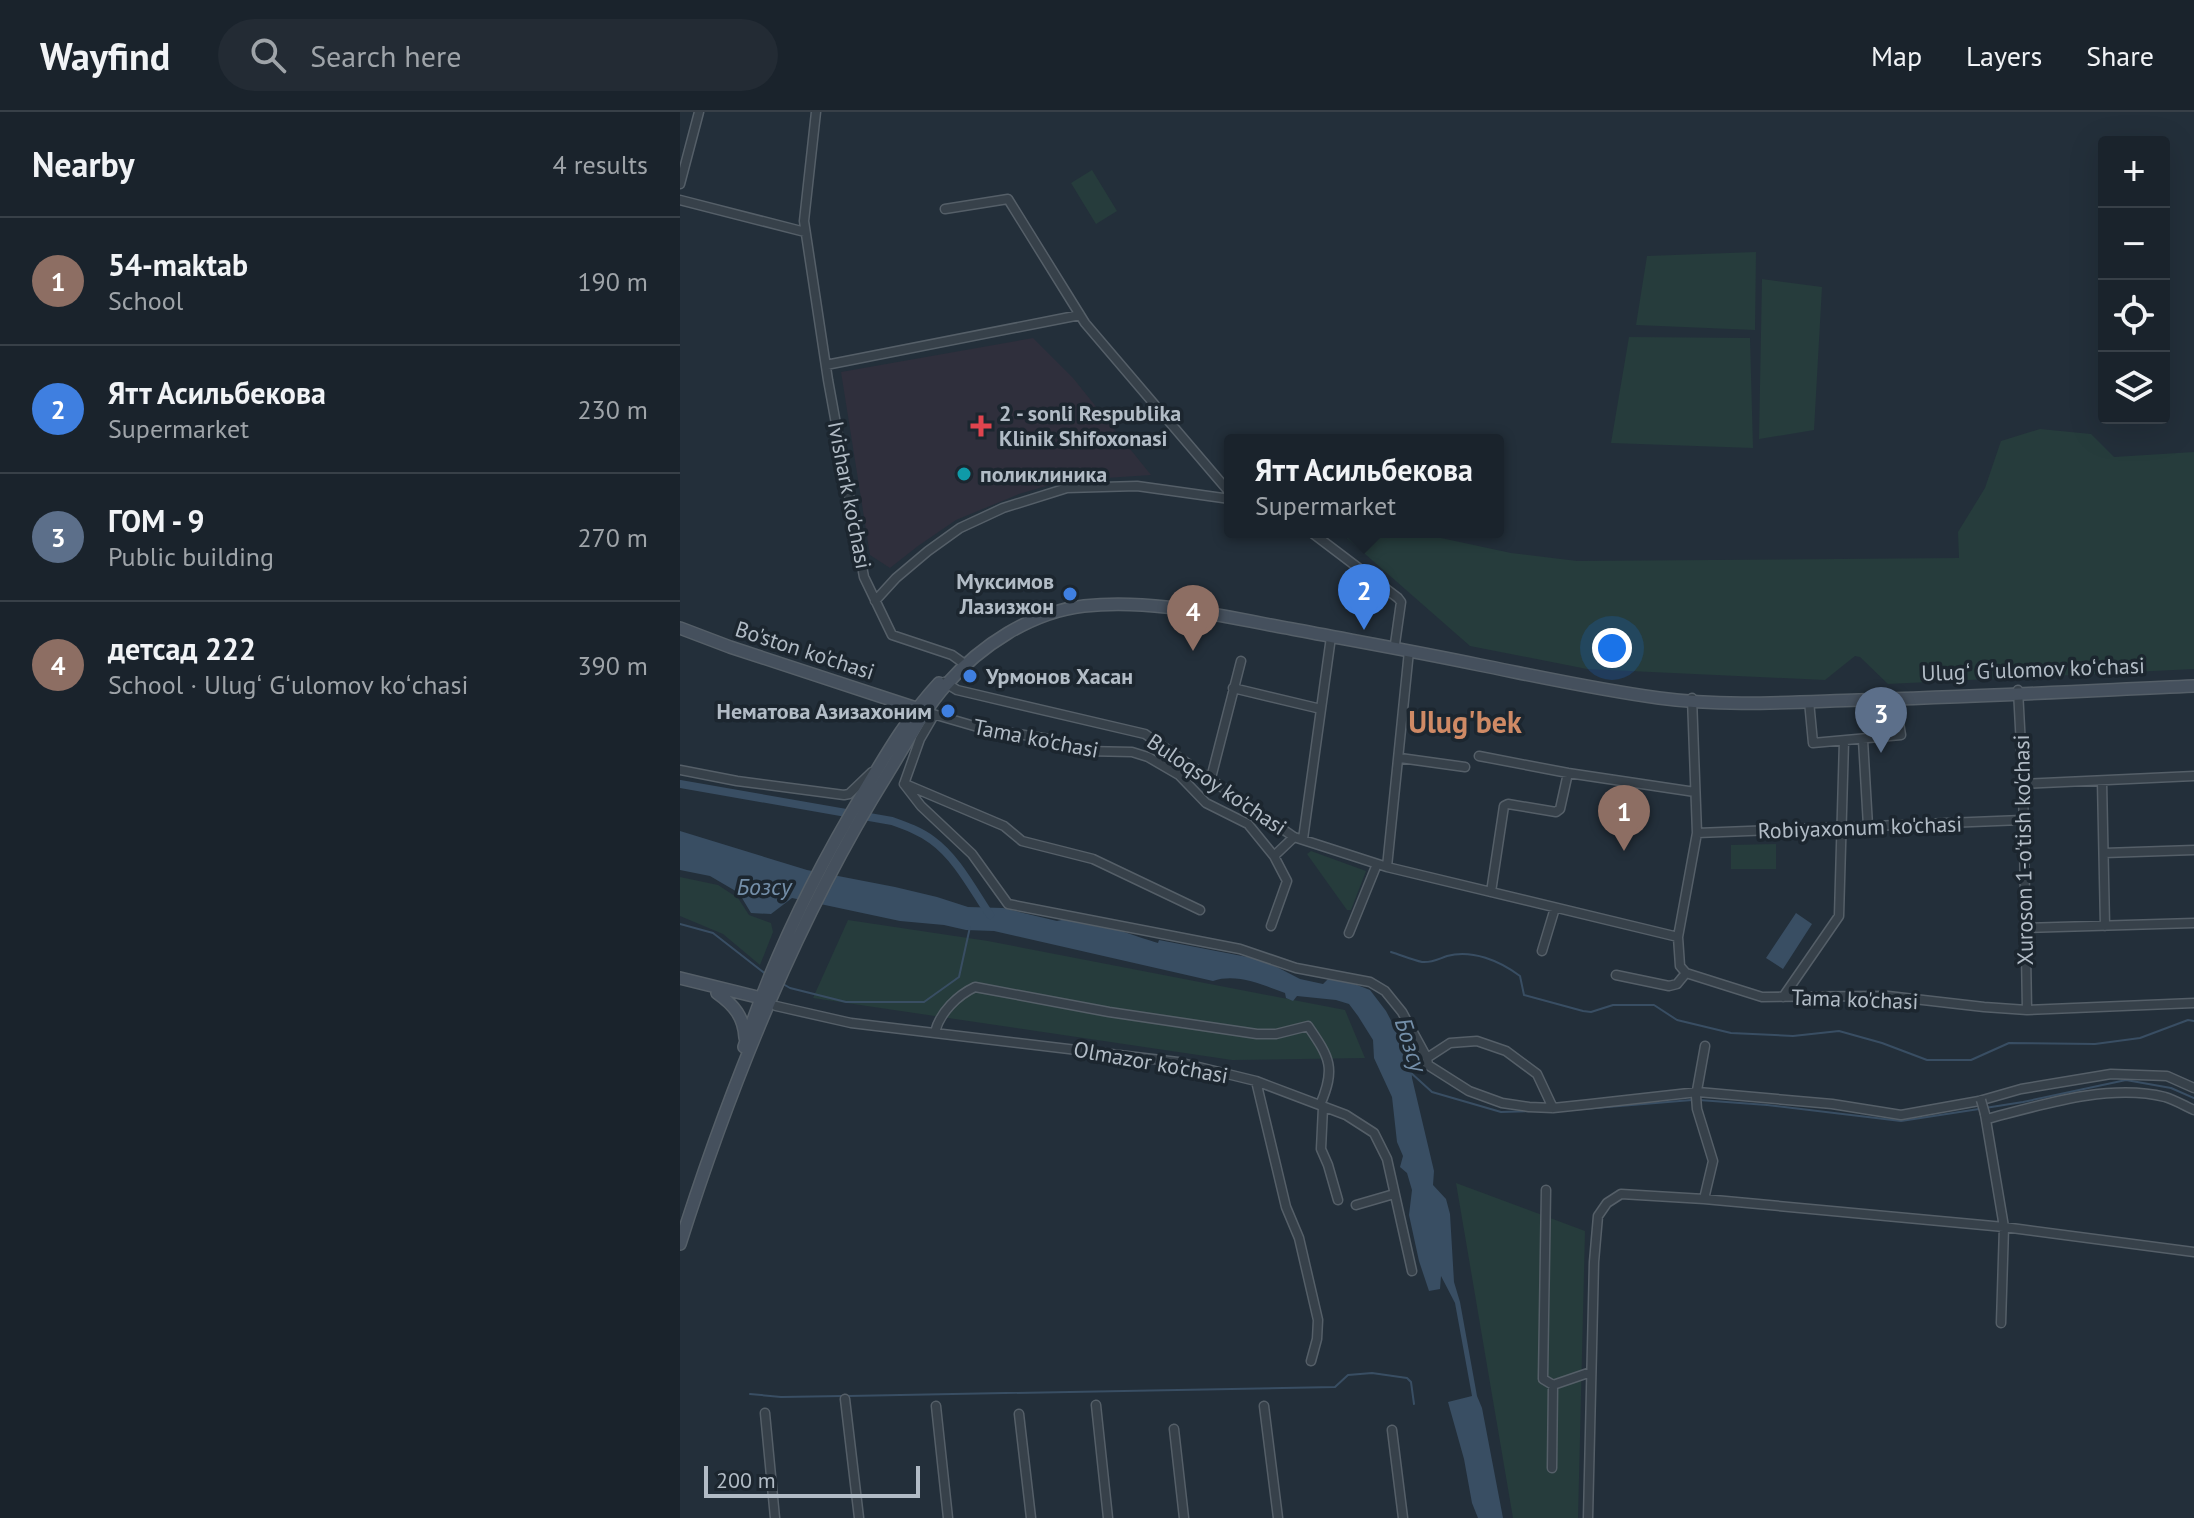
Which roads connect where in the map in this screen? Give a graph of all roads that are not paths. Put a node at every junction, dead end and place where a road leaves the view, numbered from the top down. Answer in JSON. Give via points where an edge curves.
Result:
{"nodes":[{"id":1,"x":699,"y":112,"type":"edge"},
{"id":2,"x":816,"y":112,"type":"edge"},
{"id":3,"x":680,"y":184,"type":"edge"},
{"id":4,"x":680,"y":200,"type":"edge"},
{"id":5,"x":945,"y":209,"type":"dead end"},
{"id":6,"x":805,"y":232,"type":"junction"},
{"id":7,"x":1080,"y":315,"type":"junction"},
{"id":8,"x":826,"y":365,"type":"junction"},
{"id":9,"x":1224,"y":486,"type":"edge"},
{"id":10,"x":1224,"y":498,"type":"edge"},
{"id":11,"x":1319,"y":538,"type":"edge"},
{"id":12,"x":875,"y":601,"type":"junction"},
{"id":13,"x":680,"y":628,"type":"edge"},
{"id":14,"x":1331,"y":637,"type":"junction"},
{"id":15,"x":1395,"y":644,"type":"junction"},
{"id":16,"x":1409,"y":651,"type":"junction"},
{"id":17,"x":1241,"y":661,"type":"dead end"},
{"id":18,"x":963,"y":663,"type":"junction"},
{"id":19,"x":944,"y":682,"type":"junction"},
{"id":20,"x":2194,"y":685,"type":"edge"},
{"id":21,"x":1233,"y":688,"type":"junction"},
{"id":22,"x":2018,"y":692,"type":"junction"},
{"id":23,"x":889,"y":698,"type":"junction"},
{"id":24,"x":1692,"y":699,"type":"junction"},
{"id":25,"x":1895,"y":699,"type":"junction"},
{"id":26,"x":1809,"y":701,"type":"junction"},
{"id":27,"x":1321,"y":709,"type":"junction"},
{"id":28,"x":926,"y":711,"type":"junction"},
{"id":29,"x":902,"y":731,"type":"junction"},
{"id":30,"x":1863,"y":740,"type":"junction"},
{"id":31,"x":1844,"y":741,"type":"junction"},
{"id":32,"x":1479,"y":756,"type":"dead end"},
{"id":33,"x":1400,"y":758,"type":"junction"},
{"id":34,"x":880,"y":764,"type":"junction"},
{"id":35,"x":1465,"y":767,"type":"dead end"},
{"id":36,"x":680,"y":770,"type":"edge"},
{"id":37,"x":1568,"y":773,"type":"junction"},
{"id":38,"x":2194,"y":776,"type":"edge"},
{"id":39,"x":1211,"y":778,"type":"junction"},
{"id":40,"x":2102,"y":781,"type":"junction"},
{"id":41,"x":904,"y":784,"type":"junction"},
{"id":42,"x":2023,"y":784,"type":"junction"},
{"id":43,"x":1695,"y":792,"type":"junction"},
{"id":44,"x":866,"y":798,"type":"junction"},
{"id":45,"x":2022,"y":820,"type":"junction"},
{"id":46,"x":1868,"y":826,"type":"junction"},
{"id":47,"x":1843,"y":827,"type":"junction"},
{"id":48,"x":1697,"y":833,"type":"junction"},
{"id":49,"x":1298,"y":838,"type":"junction"},
{"id":50,"x":2194,"y":850,"type":"edge"},
{"id":51,"x":2104,"y":853,"type":"junction"},
{"id":52,"x":1274,"y":856,"type":"junction"},
{"id":53,"x":1377,"y":864,"type":"junction"},
{"id":54,"x":1387,"y":867,"type":"junction"},
{"id":55,"x":1491,"y":892,"type":"junction"},
{"id":56,"x":1555,"y":908,"type":"junction"},
{"id":57,"x":1200,"y":910,"type":"dead end"},
{"id":58,"x":2194,"y":923,"type":"edge"},
{"id":59,"x":1271,"y":926,"type":"dead end"},
{"id":60,"x":2105,"y":926,"type":"junction"},
{"id":61,"x":2024,"y":928,"type":"junction"},
{"id":62,"x":1349,"y":933,"type":"dead end"},
{"id":63,"x":1678,"y":937,"type":"junction"},
{"id":64,"x":1542,"y":951,"type":"dead end"},
{"id":65,"x":1686,"y":973,"type":"junction"},
{"id":66,"x":1616,"y":975,"type":"dead end"},
{"id":67,"x":680,"y":981,"type":"edge"},
{"id":68,"x":717,"y":993,"type":"junction"},
{"id":69,"x":1783,"y":997,"type":"junction"},
{"id":70,"x":766,"y":1003,"type":"junction"},
{"id":71,"x":2194,"y":1003,"type":"edge"},
{"id":72,"x":2027,"y":1010,"type":"junction"},
{"id":73,"x":935,"y":1032,"type":"junction"},
{"id":74,"x":1705,"y":1046,"type":"dead end"},
{"id":75,"x":742,"y":1052,"type":"junction"},
{"id":76,"x":1427,"y":1058,"type":"junction"},
{"id":77,"x":1256,"y":1081,"type":"junction"},
{"id":78,"x":2194,"y":1088,"type":"edge"},
{"id":79,"x":1697,"y":1094,"type":"junction"},
{"id":80,"x":1980,"y":1100,"type":"junction"},
{"id":81,"x":1322,"y":1106,"type":"junction"},
{"id":82,"x":1553,"y":1108,"type":"junction"},
{"id":83,"x":2194,"y":1110,"type":"edge"},
{"id":84,"x":1986,"y":1116,"type":"junction"},
{"id":85,"x":1546,"y":1190,"type":"dead end"},
{"id":86,"x":1394,"y":1194,"type":"junction"},
{"id":87,"x":1704,"y":1199,"type":"junction"},
{"id":88,"x":1338,"y":1200,"type":"dead end"},
{"id":89,"x":1356,"y":1205,"type":"dead end"},
{"id":90,"x":680,"y":1225,"type":"edge"},
{"id":91,"x":2004,"y":1227,"type":"junction"},
{"id":92,"x":680,"y":1244,"type":"edge"},
{"id":93,"x":2194,"y":1252,"type":"edge"},
{"id":94,"x":1412,"y":1271,"type":"dead end"},
{"id":95,"x":2001,"y":1323,"type":"dead end"},
{"id":96,"x":1311,"y":1361,"type":"dead end"},
{"id":97,"x":1591,"y":1372,"type":"junction"},
{"id":98,"x":1553,"y":1385,"type":"junction"},
{"id":99,"x":845,"y":1399,"type":"dead end"},
{"id":100,"x":1096,"y":1405,"type":"dead end"},
{"id":101,"x":936,"y":1406,"type":"dead end"},
{"id":102,"x":1264,"y":1406,"type":"dead end"},
{"id":103,"x":765,"y":1413,"type":"dead end"},
{"id":104,"x":1019,"y":1414,"type":"dead end"},
{"id":105,"x":1174,"y":1429,"type":"dead end"},
{"id":106,"x":1392,"y":1430,"type":"dead end"},
{"id":107,"x":1552,"y":1468,"type":"dead end"},
{"id":108,"x":775,"y":1518,"type":"edge"},
{"id":109,"x":859,"y":1518,"type":"edge"},
{"id":110,"x":948,"y":1518,"type":"edge"},
{"id":111,"x":1031,"y":1518,"type":"edge"},
{"id":112,"x":1108,"y":1518,"type":"edge"},
{"id":113,"x":1184,"y":1518,"type":"edge"},
{"id":114,"x":1278,"y":1518,"type":"edge"},
{"id":115,"x":1403,"y":1518,"type":"edge"},
{"id":116,"x":1588,"y":1518,"type":"edge"}],
"edges":[{"from":1,"to":3,"type":"street"},
{"from":2,"to":6,"type":"street","name":"Ivishark ko'chasi"},
{"from":4,"to":6,"type":"street"},
{"from":5,"to":7,"type":"street","via":[[1008,199]]},
{"from":6,"to":8,"type":"street","name":"Ivishark ko'chasi"},
{"from":7,"to":8,"type":"street"},
{"from":7,"to":9,"type":"street"},
{"from":8,"to":12,"type":"street","name":"Ivishark ko'chasi","via":[[864,577]]},
{"from":10,"to":12,"type":"street","via":[[1137,486],[1067,488],[960,528]]},
{"from":11,"to":15,"type":"street","via":[[1401,602]]},
{"from":12,"to":18,"type":"street","name":"Ivishark ko'chasi","via":[[892,635]]},
{"from":13,"to":23,"type":"main road","name":"Bo'ston ko'chasi"},
{"from":14,"to":16,"type":"main road","name":"Ulugʻ Gʻulomov koʻchasi"},
{"from":14,"to":18,"type":"main road","name":"Ulugʻ Gʻulomov koʻchasi","via":[[1170,608],[1084,606],[1027,623]]},
{"from":14,"to":27,"type":"street"},
{"from":15,"to":18,"type":"main road","name":"Ulugʻ Gʻulomov koʻchasi","via":[[1205,609],[1101,601],[1038,612],[998,634]]},
{"from":15,"to":24,"type":"main road","name":"Ulugʻ Gʻulomov koʻchasi"},
{"from":16,"to":24,"type":"main road","name":"Ulugʻ Gʻulomov koʻchasi","via":[[1587,686]]},
{"from":16,"to":33,"type":"street"},
{"from":17,"to":21,"type":"street"},
{"from":18,"to":19,"type":"main road","name":"Ulugʻ Gʻulomov koʻchasi"},
{"from":19,"to":28,"type":"main road","name":"Ulugʻ Gʻulomov koʻchasi"},
{"from":19,"to":39,"type":"street","name":"Buloqsoy ko'chasi","via":[[957,690],[1145,734]]},
{"from":20,"to":22,"type":"main road","name":"Ulugʻ Gʻulomov koʻchasi"},
{"from":21,"to":27,"type":"street"},
{"from":21,"to":39,"type":"street"},
{"from":22,"to":24,"type":"main road","name":"Ulugʻ Gʻulomov koʻchasi"},
{"from":22,"to":25,"type":"main road","name":"Ulugʻ Gʻulomov koʻchasi"},
{"from":22,"to":42,"type":"street","name":"Хuroson 1-o'tish ko'chasi"},
{"from":23,"to":28,"type":"main road","name":"Bo'ston ko'chasi"},
{"from":23,"to":29,"type":"main road","via":[[901,711]]},
{"from":24,"to":26,"type":"main road","name":"Ulugʻ Gʻulomov koʻchasi"},
{"from":24,"to":43,"type":"street"},
{"from":25,"to":26,"type":"main road","name":"Ulugʻ Gʻulomov koʻchasi"},
{"from":25,"to":30,"type":"street","via":[[1901,735]]},
{"from":26,"to":31,"type":"street","via":[[1813,743]]},
{"from":27,"to":49,"type":"street"},
{"from":28,"to":29,"type":"main road","name":"Ulugʻ Gʻulomov koʻchasi"},
{"from":28,"to":41,"type":"street"},
{"from":28,"to":44,"type":"main road","name":"Ulugʻ Gʻulomov koʻchasi"},
{"from":28,"to":52,"type":"street","name":"Tama ko'chasi","via":[[1085,751],[1148,757],[1179,775],[1206,803],[1248,824]]},
{"from":29,"to":34,"type":"main road","name":"Ulugʻ Gʻulomov koʻchasi"},
{"from":30,"to":31,"type":"street"},
{"from":30,"to":46,"type":"street"},
{"from":31,"to":47,"type":"street"},
{"from":32,"to":37,"type":"street"},
{"from":33,"to":35,"type":"street"},
{"from":33,"to":54,"type":"street"},
{"from":34,"to":36,"type":"street","via":[[844,795]]},
{"from":34,"to":44,"type":"main road","name":"Ulugʻ Gʻulomov koʻchasi"},
{"from":37,"to":43,"type":"street"},
{"from":37,"to":55,"type":"street","via":[[1556,812],[1504,806]]},
{"from":38,"to":40,"type":"street"},
{"from":39,"to":49,"type":"street","name":"Buloqsoy ko'chasi"},
{"from":40,"to":42,"type":"street"},
{"from":40,"to":51,"type":"street"},
{"from":41,"to":57,"type":"street","via":[[1004,826],[1022,841],[1093,859]]},
{"from":41,"to":76,"type":"street","via":[[972,854],[1008,904],[1240,949],[1296,968],[1370,982],[1402,1012]]},
{"from":42,"to":45,"type":"street","name":"Хuroson 1-o'tish ko'chasi"},
{"from":43,"to":48,"type":"street"},
{"from":44,"to":70,"type":"main road","via":[[803,916]]},
{"from":45,"to":46,"type":"street","name":"Robiyaxonum ko'chasi"},
{"from":45,"to":61,"type":"street","name":"Хuroson 1-o'tish ko'chasi"},
{"from":46,"to":47,"type":"street","name":"Robiyaxonum ko'chasi"},
{"from":47,"to":48,"type":"street","name":"Robiyaxonum ko'chasi"},
{"from":47,"to":69,"type":"street","via":[[1839,916]]},
{"from":48,"to":63,"type":"street"},
{"from":49,"to":52,"type":"street"},
{"from":49,"to":53,"type":"street","name":"Buloqsoy ko'chasi"},
{"from":50,"to":51,"type":"street"},
{"from":51,"to":60,"type":"street"},
{"from":52,"to":59,"type":"street","name":"Tama ko'chasi","via":[[1287,881]]},
{"from":53,"to":54,"type":"street","name":"Buloqsoy ko'chasi"},
{"from":53,"to":62,"type":"street"},
{"from":54,"to":55,"type":"street","name":"Buloqsoy ko'chasi"},
{"from":55,"to":56,"type":"street","name":"Buloqsoy ko'chasi"},
{"from":56,"to":63,"type":"street","name":"Buloqsoy ko'chasi"},
{"from":56,"to":64,"type":"street"},
{"from":58,"to":60,"type":"street"},
{"from":60,"to":61,"type":"street"},
{"from":61,"to":72,"type":"street","name":"Хuroson 1-o'tish ko'chasi"},
{"from":63,"to":65,"type":"street","via":[[1680,966]]},
{"from":65,"to":66,"type":"street","via":[[1669,986]]},
{"from":65,"to":69,"type":"street","name":"Tama ko'chasi","via":[[1762,997]]},
{"from":67,"to":68,"type":"main road"},
{"from":67,"to":70,"type":"main road"},
{"from":68,"to":70,"type":"main road"},
{"from":68,"to":75,"type":"main road","via":[[741,1018]]},
{"from":69,"to":72,"type":"street","name":"Tama ko'chasi","via":[[1888,996]]},
{"from":70,"to":73,"type":"street","name":"Olmazor ko'chasi","via":[[851,1023]]},
{"from":70,"to":75,"type":"main road"},
{"from":70,"to":92,"type":"main road"},
{"from":71,"to":72,"type":"street","name":"Tama ko'chasi"},
{"from":73,"to":77,"type":"street","name":"Olmazor ko'chasi","via":[[1178,1062]]},
{"from":73,"to":81,"type":"street","via":[[956,1000],[975,987],[1257,1034],[1308,1026],[1331,1075]]},
{"from":74,"to":79,"type":"street"},
{"from":75,"to":90,"type":"main road"},
{"from":76,"to":82,"type":"street","via":[[1428,1065],[1469,1091],[1502,1103]]},
{"from":76,"to":82,"type":"street","via":[[1450,1043],[1477,1041],[1506,1051],[1537,1074]]},
{"from":77,"to":81,"type":"street","name":"Olmazor ko'chasi"},
{"from":77,"to":96,"type":"street","via":[[1318,1320]]},
{"from":78,"to":80,"type":"street","via":[[2167,1076],[2111,1074]]},
{"from":79,"to":80,"type":"street","via":[[1901,1115]]},
{"from":79,"to":82,"type":"street"},
{"from":79,"to":87,"type":"street","via":[[1713,1161]]},
{"from":80,"to":84,"type":"street","bridge":true},
{"from":81,"to":86,"type":"street","name":"Olmazor ko'chasi","via":[[1374,1133],[1387,1159]]},
{"from":81,"to":88,"type":"street","via":[[1321,1149]]},
{"from":83,"to":84,"type":"street","via":[[2166,1097],[2109,1093]]},
{"from":84,"to":91,"type":"street"},
{"from":85,"to":98,"type":"street","via":[[1543,1379]]},
{"from":86,"to":89,"type":"street"},
{"from":86,"to":94,"type":"street","name":"Olmazor ko'chasi"},
{"from":87,"to":91,"type":"street"},
{"from":87,"to":97,"type":"street","via":[[1621,1194],[1598,1216]]},
{"from":91,"to":93,"type":"street"},
{"from":91,"to":95,"type":"street"},
{"from":97,"to":98,"type":"street"},
{"from":97,"to":116,"type":"street"},
{"from":98,"to":107,"type":"street"},
{"from":99,"to":109,"type":"street"},
{"from":100,"to":112,"type":"street"},
{"from":101,"to":110,"type":"street"},
{"from":102,"to":114,"type":"street"},
{"from":103,"to":108,"type":"street"},
{"from":104,"to":111,"type":"street"},
{"from":105,"to":113,"type":"street"},
{"from":106,"to":115,"type":"street"}]}
